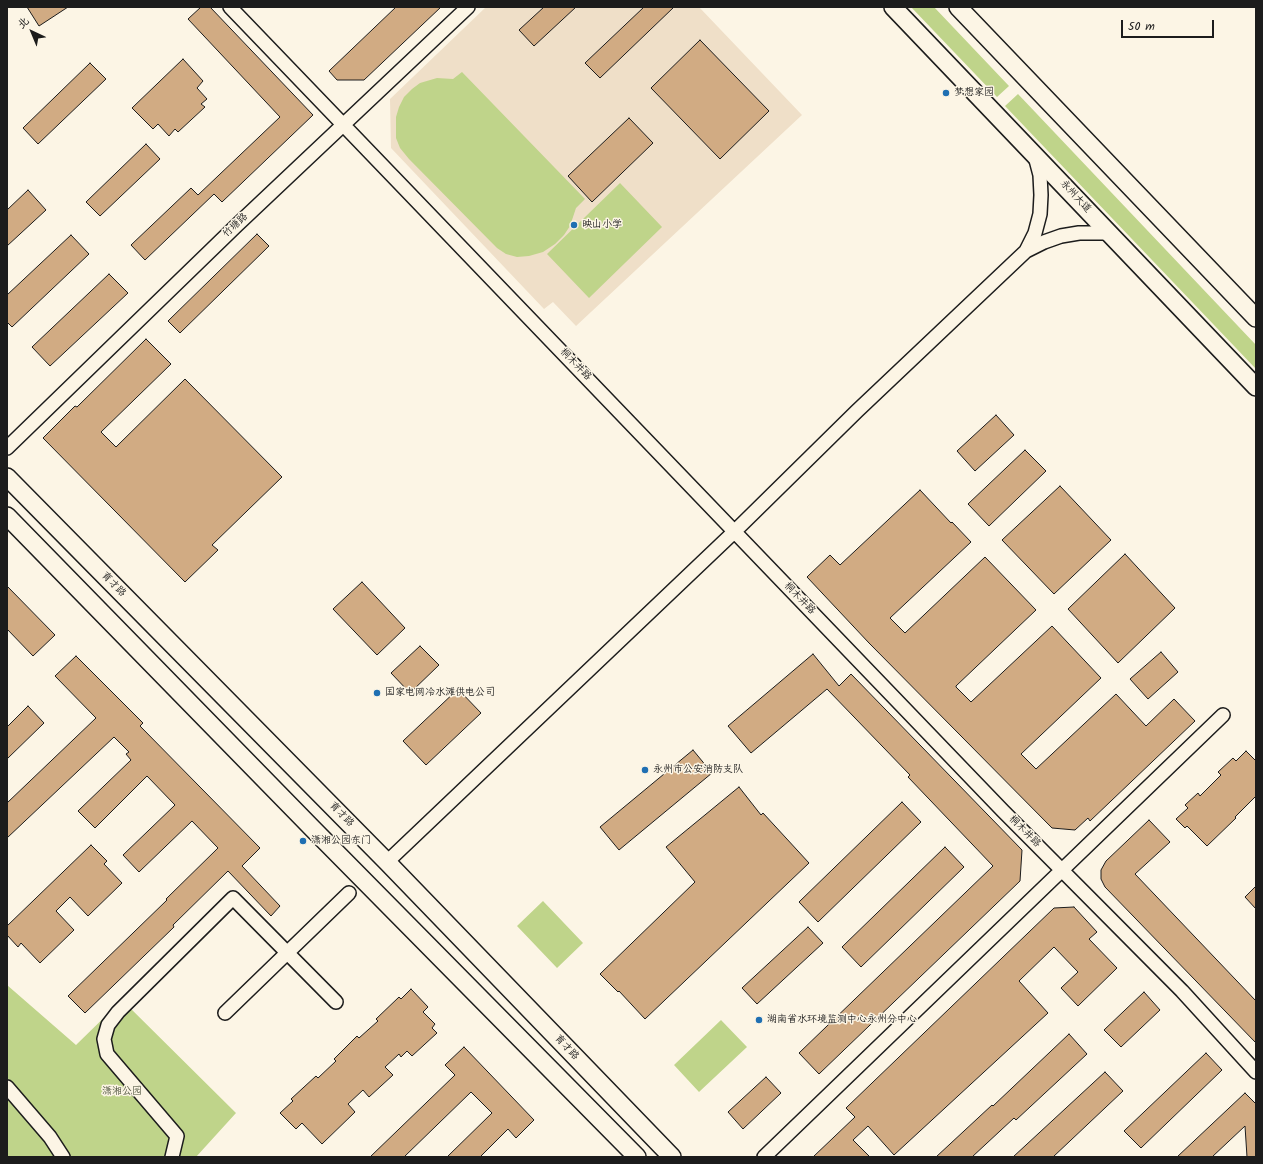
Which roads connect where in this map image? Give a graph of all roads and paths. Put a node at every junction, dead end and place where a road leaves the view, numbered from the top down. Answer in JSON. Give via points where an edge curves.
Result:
{"nodes":[{"id":1,"x":230,"y":7,"type":"edge"},
{"id":2,"x":468,"y":7,"type":"edge"},
{"id":3,"x":893,"y":7,"type":"edge"},
{"id":4,"x":958,"y":7,"type":"edge"},
{"id":5,"x":344,"y":124,"type":"junction"},
{"id":6,"x":1035,"y":154,"type":"junction"},
{"id":7,"x":1109,"y":233,"type":"junction"},
{"id":8,"x":1026,"y":251,"type":"junction"},
{"id":9,"x":1256,"y":318,"type":"edge"},
{"id":10,"x":1256,"y":387,"type":"edge"},
{"id":11,"x":7,"y":448,"type":"edge"},
{"id":12,"x":7,"y":476,"type":"edge"},
{"id":13,"x":7,"y":516,"type":"edge"},
{"id":14,"x":734,"y":532,"type":"junction"},
{"id":15,"x":1223,"y":715,"type":"dead end"},
{"id":16,"x":387,"y":862,"type":"junction"},
{"id":17,"x":1062,"y":870,"type":"junction"},
{"id":18,"x":349,"y":893,"type":"dead end"},
{"id":19,"x":287,"y":953,"type":"junction"},
{"id":20,"x":336,"y":1002,"type":"dead end"},
{"id":21,"x":225,"y":1013,"type":"dead end"},
{"id":22,"x":1256,"y":1072,"type":"edge"},
{"id":23,"x":7,"y":1087,"type":"edge"},
{"id":24,"x":63,"y":1157,"type":"edge"},
{"id":25,"x":172,"y":1157,"type":"edge"},
{"id":26,"x":637,"y":1157,"type":"edge"},
{"id":27,"x":672,"y":1157,"type":"edge"},
{"id":28,"x":764,"y":1157,"type":"edge"}],
"edges":[{"from":1,"to":5,"type":"street","name":"桐木井路"},
{"from":2,"to":5,"type":"street","name":"竹塘路"},
{"from":3,"to":6,"type":"main road","name":"永州大道"},
{"from":4,"to":9,"type":"main road"},
{"from":5,"to":11,"type":"street","name":"竹塘路"},
{"from":5,"to":14,"type":"street","name":"桐木井路"},
{"from":6,"to":7,"type":"main road","name":"永州大道"},
{"from":6,"to":8,"type":"street","via":[[1042,195],[1035,233]]},
{"from":7,"to":8,"type":"street","via":[[1061,236]]},
{"from":7,"to":10,"type":"main road","name":"永州大道"},
{"from":8,"to":14,"type":"street"},
{"from":12,"to":16,"type":"main road","name":"育才路"},
{"from":13,"to":26,"type":"main road"},
{"from":14,"to":16,"type":"street"},
{"from":14,"to":17,"type":"street","name":"桐木井路"},
{"from":15,"to":17,"type":"street"},
{"from":16,"to":27,"type":"main road","name":"育才路"},
{"from":17,"to":22,"type":"street","name":"桐木井路","via":[[1176,985]]},
{"from":17,"to":28,"type":"street"},
{"from":18,"to":19,"type":"street"},
{"from":19,"to":20,"type":"street"},
{"from":19,"to":21,"type":"street"},
{"from":19,"to":25,"type":"street","via":[[233,898],[108,1025],[104,1039],[107,1054],[177,1136]]},
{"from":23,"to":24,"type":"street","via":[[50,1137]]}]}
